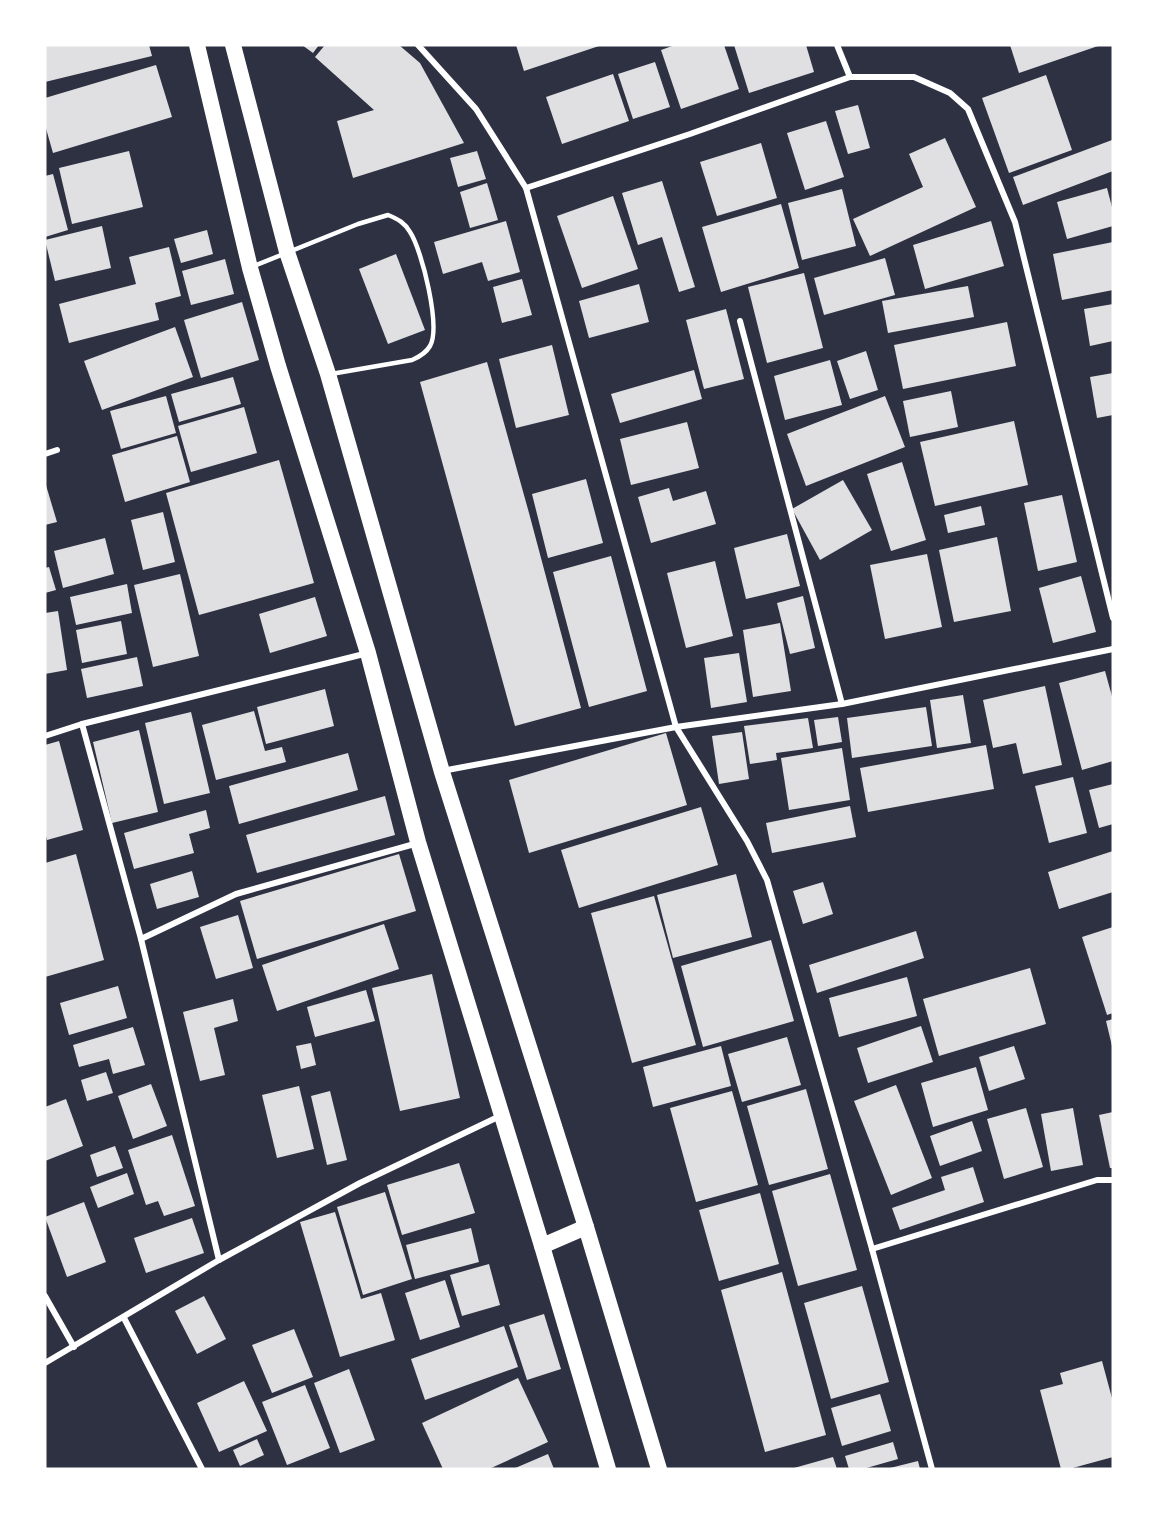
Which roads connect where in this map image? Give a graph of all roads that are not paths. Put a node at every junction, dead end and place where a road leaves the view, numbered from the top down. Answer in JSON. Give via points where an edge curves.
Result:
{"nodes":[{"id":1,"x":196,"y":45,"type":"edge"},
{"id":2,"x":233,"y":45,"type":"edge"},
{"id":3,"x":418,"y":45,"type":"edge"},
{"id":4,"x":837,"y":45,"type":"edge"},
{"id":5,"x":850,"y":77,"type":"junction"},
{"id":6,"x":526,"y":188,"type":"junction"},
{"id":7,"x":287,"y":252,"type":"junction"},
{"id":8,"x":250,"y":268,"type":"junction"},
{"id":9,"x":740,"y":321,"type":"dead end"},
{"id":10,"x":328,"y":374,"type":"junction"},
{"id":11,"x":57,"y":450,"type":"dead end"},
{"id":12,"x":45,"y":454,"type":"edge"},
{"id":13,"x":1113,"y":618,"type":"edge"},
{"id":14,"x":1113,"y":649,"type":"edge"},
{"id":15,"x":368,"y":653,"type":"junction"},
{"id":16,"x":842,"y":704,"type":"junction"},
{"id":17,"x":82,"y":724,"type":"junction"},
{"id":18,"x":676,"y":727,"type":"junction"},
{"id":19,"x":45,"y":736,"type":"edge"},
{"id":20,"x":442,"y":772,"type":"junction"},
{"id":21,"x":418,"y":842,"type":"junction"},
{"id":22,"x":141,"y":939,"type":"junction"},
{"id":23,"x":502,"y":1115,"type":"junction"},
{"id":24,"x":1112,"y":1181,"type":"edge"},
{"id":25,"x":1113,"y":1189,"type":"edge"},
{"id":26,"x":586,"y":1227,"type":"junction"},
{"id":27,"x":542,"y":1246,"type":"junction"},
{"id":28,"x":872,"y":1249,"type":"junction"},
{"id":29,"x":219,"y":1260,"type":"junction"},
{"id":30,"x":45,"y":1296,"type":"edge"},
{"id":31,"x":124,"y":1318,"type":"junction"},
{"id":32,"x":74,"y":1347,"type":"junction"},
{"id":33,"x":45,"y":1363,"type":"edge"},
{"id":34,"x":202,"y":1469,"type":"edge"},
{"id":35,"x":608,"y":1469,"type":"edge"},
{"id":36,"x":658,"y":1469,"type":"edge"},
{"id":37,"x":932,"y":1469,"type":"edge"}],
"edges":[{"from":1,"to":8,"type":"highway"},
{"from":2,"to":7,"type":"highway"},
{"from":3,"to":6,"type":"street","via":[[476,109]]},
{"from":4,"to":5,"type":"street"},
{"from":5,"to":6,"type":"street"},
{"from":5,"to":13,"type":"street","via":[[914,77],[950,93],[968,109],[1015,222]]},
{"from":6,"to":18,"type":"street"},
{"from":7,"to":8,"type":"lane"},
{"from":7,"to":10,"type":"highway"},
{"from":7,"to":10,"type":"lane","via":[[388,215],[405,225],[417,244],[435,328],[431,345],[412,360]]},
{"from":8,"to":15,"type":"highway"},
{"from":9,"to":16,"type":"street"},
{"from":10,"to":20,"type":"highway"},
{"from":11,"to":12,"type":"street"},
{"from":14,"to":16,"type":"street"},
{"from":15,"to":17,"type":"street"},
{"from":15,"to":21,"type":"highway"},
{"from":16,"to":18,"type":"street"},
{"from":17,"to":19,"type":"street"},
{"from":17,"to":22,"type":"street"},
{"from":18,"to":20,"type":"street"},
{"from":18,"to":28,"type":"street","via":[[767,880]]},
{"from":20,"to":26,"type":"highway"},
{"from":21,"to":22,"type":"street","via":[[236,894]]},
{"from":21,"to":23,"type":"highway"},
{"from":22,"to":29,"type":"street"},
{"from":23,"to":27,"type":"highway"},
{"from":23,"to":29,"type":"street","via":[[360,1183]]},
{"from":24,"to":25,"type":"street"},
{"from":24,"to":28,"type":"street","via":[[1097,1180]]},
{"from":26,"to":27,"type":"highway"},
{"from":26,"to":36,"type":"highway"},
{"from":27,"to":35,"type":"highway"},
{"from":28,"to":37,"type":"street"},
{"from":29,"to":31,"type":"street"},
{"from":30,"to":32,"type":"street"},
{"from":31,"to":32,"type":"street"},
{"from":31,"to":34,"type":"street"},
{"from":32,"to":33,"type":"street"}]}
